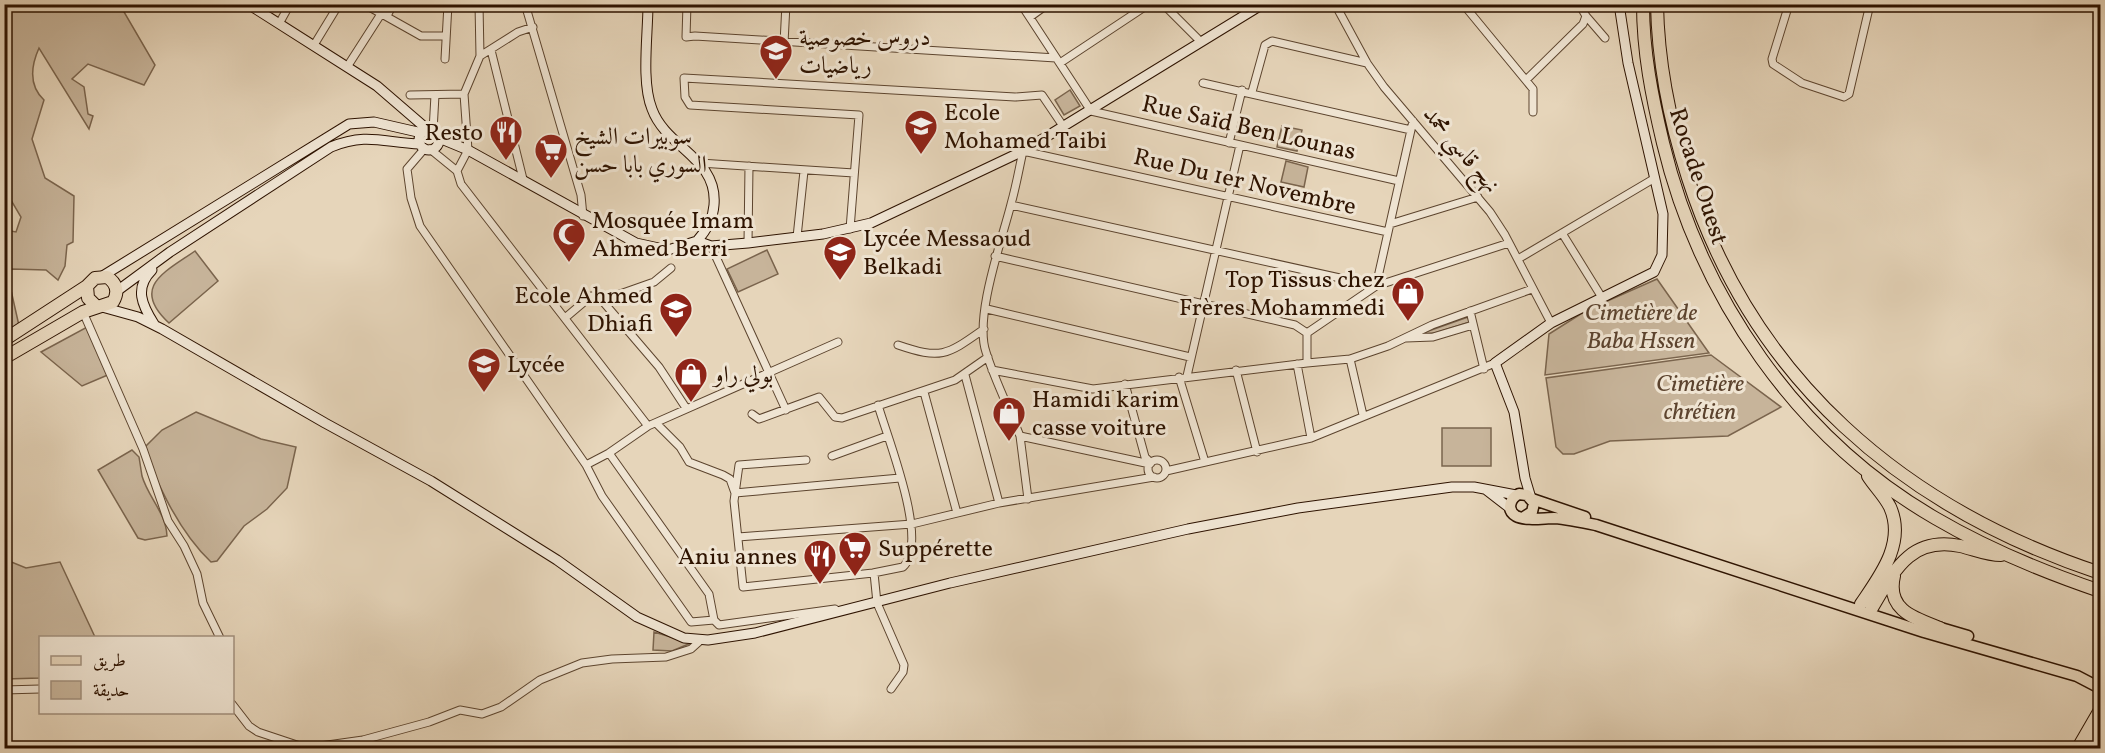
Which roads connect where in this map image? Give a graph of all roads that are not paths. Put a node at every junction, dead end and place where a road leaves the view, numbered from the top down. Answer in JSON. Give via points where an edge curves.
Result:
{"nodes":[{"id":1,"x":248,"y":4,"type":"edge"},
{"id":2,"x":290,"y":4,"type":"edge"},
{"id":3,"x":339,"y":4,"type":"edge"},
{"id":4,"x":364,"y":4,"type":"edge"},
{"id":5,"x":393,"y":4,"type":"edge"},
{"id":6,"x":448,"y":4,"type":"edge"},
{"id":7,"x":479,"y":4,"type":"edge"},
{"id":8,"x":525,"y":4,"type":"edge"},
{"id":9,"x":648,"y":4,"type":"edge"},
{"id":10,"x":687,"y":4,"type":"edge"},
{"id":11,"x":786,"y":4,"type":"edge"},
{"id":12,"x":1021,"y":4,"type":"edge"},
{"id":13,"x":1048,"y":4,"type":"edge"},
{"id":14,"x":1149,"y":4,"type":"edge"},
{"id":15,"x":1163,"y":4,"type":"edge"},
{"id":16,"x":1263,"y":4,"type":"edge"},
{"id":17,"x":1335,"y":4,"type":"edge"},
{"id":18,"x":1463,"y":4,"type":"edge"},
{"id":19,"x":1579,"y":4,"type":"edge"},
{"id":20,"x":1618,"y":4,"type":"edge"},
{"id":21,"x":1643,"y":4,"type":"edge"},
{"id":22,"x":1657,"y":4,"type":"edge"},
{"id":23,"x":1789,"y":4,"type":"edge"},
{"id":24,"x":1870,"y":4,"type":"edge"},
{"id":25,"x":384,"y":15,"type":"junction"},
{"id":26,"x":1587,"y":16,"type":"junction"},
{"id":27,"x":1030,"y":17,"type":"junction"},
{"id":28,"x":280,"y":22,"type":"junction"},
{"id":29,"x":533,"y":27,"type":"junction"},
{"id":30,"x":446,"y":36,"type":"junction"},
{"id":31,"x":1605,"y":38,"type":"dead end"},
{"id":32,"x":1200,"y":41,"type":"junction"},
{"id":33,"x":784,"y":43,"type":"junction"},
{"id":34,"x":314,"y":45,"type":"junction"},
{"id":35,"x":491,"y":50,"type":"junction"},
{"id":36,"x":480,"y":56,"type":"junction"},
{"id":37,"x":445,"y":59,"type":"dead end"},
{"id":38,"x":1058,"y":60,"type":"junction"},
{"id":39,"x":1367,"y":63,"type":"junction"},
{"id":40,"x":347,"y":67,"type":"junction"},
{"id":41,"x":1526,"y":80,"type":"junction"},
{"id":42,"x":1203,"y":83,"type":"dead end"},
{"id":43,"x":1242,"y":90,"type":"junction"},
{"id":44,"x":1252,"y":92,"type":"junction"},
{"id":45,"x":435,"y":94,"type":"junction"},
{"id":46,"x":464,"y":94,"type":"junction"},
{"id":47,"x":410,"y":95,"type":"dead end"},
{"id":48,"x":1091,"y":111,"type":"junction"},
{"id":49,"x":1533,"y":112,"type":"dead end"},
{"id":50,"x":1413,"y":121,"type":"junction"},
{"id":51,"x":1063,"y":126,"type":"junction"},
{"id":52,"x":1410,"y":130,"type":"junction"},
{"id":53,"x":429,"y":140,"type":"junction"},
{"id":54,"x":1229,"y":142,"type":"junction"},
{"id":55,"x":1240,"y":145,"type":"junction"},
{"id":56,"x":468,"y":150,"type":"junction"},
{"id":57,"x":1023,"y":151,"type":"junction"},
{"id":58,"x":700,"y":163,"type":"junction"},
{"id":59,"x":749,"y":166,"type":"junction"},
{"id":60,"x":457,"y":171,"type":"junction"},
{"id":61,"x":804,"y":171,"type":"junction"},
{"id":62,"x":854,"y":173,"type":"junction"},
{"id":63,"x":1655,"y":178,"type":"junction"},
{"id":64,"x":523,"y":179,"type":"junction"},
{"id":65,"x":1399,"y":181,"type":"junction"},
{"id":66,"x":1227,"y":197,"type":"junction"},
{"id":67,"x":1478,"y":197,"type":"junction"},
{"id":68,"x":1011,"y":205,"type":"junction"},
{"id":69,"x":583,"y":216,"type":"junction"},
{"id":70,"x":1390,"y":224,"type":"junction"},
{"id":71,"x":850,"y":229,"type":"junction"},
{"id":72,"x":1388,"y":232,"type":"junction"},
{"id":73,"x":1562,"y":233,"type":"junction"},
{"id":74,"x":796,"y":237,"type":"junction"},
{"id":75,"x":697,"y":241,"type":"junction"},
{"id":76,"x":748,"y":243,"type":"junction"},
{"id":77,"x":1509,"y":243,"type":"junction"},
{"id":78,"x":711,"y":246,"type":"junction"},
{"id":79,"x":1214,"y":251,"type":"junction"},
{"id":80,"x":170,"y":252,"type":"junction"},
{"id":81,"x":995,"y":256,"type":"junction"},
{"id":82,"x":1518,"y":259,"type":"junction"},
{"id":83,"x":671,"y":268,"type":"dead end"},
{"id":84,"x":101,"y":277,"type":"junction"},
{"id":85,"x":87,"y":286,"type":"junction"},
{"id":86,"x":1376,"y":286,"type":"junction"},
{"id":87,"x":1532,"y":290,"type":"junction"},
{"id":88,"x":116,"y":294,"type":"junction"},
{"id":89,"x":1601,"y":296,"type":"junction"},
{"id":90,"x":603,"y":300,"type":"junction"},
{"id":91,"x":1202,"y":304,"type":"junction"},
{"id":92,"x":99,"y":306,"type":"junction"},
{"id":93,"x":987,"y":309,"type":"junction"},
{"id":94,"x":1470,"y":311,"type":"junction"},
{"id":95,"x":83,"y":312,"type":"junction"},
{"id":96,"x":138,"y":317,"type":"junction"},
{"id":97,"x":565,"y":318,"type":"junction"},
{"id":98,"x":1551,"y":323,"type":"junction"},
{"id":99,"x":1473,"y":325,"type":"junction"},
{"id":100,"x":156,"y":326,"type":"junction"},
{"id":101,"x":984,"y":329,"type":"junction"},
{"id":102,"x":1307,"y":333,"type":"junction"},
{"id":103,"x":1402,"y":338,"type":"junction"},
{"id":104,"x":4,"y":340,"type":"edge"},
{"id":105,"x":838,"y":342,"type":"dead end"},
{"id":106,"x":898,"y":345,"type":"dead end"},
{"id":107,"x":988,"y":357,"type":"junction"},
{"id":108,"x":1190,"y":357,"type":"junction"},
{"id":109,"x":4,"y":358,"type":"edge"},
{"id":110,"x":1350,"y":359,"type":"junction"},
{"id":111,"x":1307,"y":363,"type":"junction"},
{"id":112,"x":1495,"y":363,"type":"junction"},
{"id":113,"x":1297,"y":364,"type":"junction"},
{"id":114,"x":1484,"y":369,"type":"junction"},
{"id":115,"x":992,"y":370,"type":"junction"},
{"id":116,"x":1236,"y":370,"type":"junction"},
{"id":117,"x":768,"y":372,"type":"junction"},
{"id":118,"x":965,"y":375,"type":"junction"},
{"id":119,"x":1183,"y":377,"type":"junction"},
{"id":120,"x":1125,"y":384,"type":"junction"},
{"id":121,"x":924,"y":392,"type":"junction"},
{"id":122,"x":878,"y":405,"type":"junction"},
{"id":123,"x":686,"y":408,"type":"junction"},
{"id":124,"x":786,"y":410,"type":"junction"},
{"id":125,"x":752,"y":414,"type":"dead end"},
{"id":126,"x":1363,"y":415,"type":"junction"},
{"id":127,"x":656,"y":423,"type":"junction"},
{"id":128,"x":648,"y":426,"type":"junction"},
{"id":129,"x":887,"y":436,"type":"junction"},
{"id":130,"x":1020,"y":436,"type":"junction"},
{"id":131,"x":1311,"y":438,"type":"junction"},
{"id":132,"x":1257,"y":452,"type":"junction"},
{"id":133,"x":609,"y":453,"type":"junction"},
{"id":134,"x":832,"y":456,"type":"dead end"},
{"id":135,"x":806,"y":460,"type":"dead end"},
{"id":136,"x":1205,"y":462,"type":"junction"},
{"id":137,"x":1523,"y":463,"type":"junction"},
{"id":138,"x":1150,"y":464,"type":"junction"},
{"id":139,"x":586,"y":465,"type":"junction"},
{"id":140,"x":1864,"y":467,"type":"junction"},
{"id":141,"x":1166,"y":471,"type":"junction"},
{"id":142,"x":1154,"y":477,"type":"junction"},
{"id":143,"x":900,"y":478,"type":"junction"},
{"id":144,"x":1485,"y":489,"type":"junction"},
{"id":145,"x":735,"y":493,"type":"junction"},
{"id":146,"x":1516,"y":495,"type":"junction"},
{"id":147,"x":1532,"y":498,"type":"junction"},
{"id":148,"x":1028,"y":499,"type":"junction"},
{"id":149,"x":999,"y":503,"type":"junction"},
{"id":150,"x":1510,"y":509,"type":"junction"},
{"id":151,"x":957,"y":513,"type":"junction"},
{"id":152,"x":1524,"y":517,"type":"junction"},
{"id":153,"x":912,"y":524,"type":"junction"},
{"id":154,"x":738,"y":537,"type":"junction"},
{"id":155,"x":2008,"y":555,"type":"junction"},
{"id":156,"x":1897,"y":567,"type":"junction"},
{"id":157,"x":874,"y":573,"type":"junction"},
{"id":158,"x":2100,"y":573,"type":"edge"},
{"id":159,"x":2100,"y":591,"type":"edge"},
{"id":160,"x":877,"y":603,"type":"junction"},
{"id":161,"x":1867,"y":606,"type":"junction"},
{"id":162,"x":714,"y":620,"type":"junction"},
{"id":163,"x":1940,"y":628,"type":"junction"},
{"id":164,"x":219,"y":636,"type":"edge"},
{"id":165,"x":702,"y":640,"type":"junction"},
{"id":166,"x":2100,"y":677,"type":"edge"},
{"id":167,"x":2100,"y":688,"type":"edge"},
{"id":168,"x":39,"y":689,"type":"edge"},
{"id":169,"x":891,"y":689,"type":"dead end"},
{"id":170,"x":4,"y":690,"type":"edge"},
{"id":171,"x":234,"y":707,"type":"edge"},
{"id":172,"x":2100,"y":710,"type":"edge"},
{"id":173,"x":2100,"y":729,"type":"edge"},
{"id":174,"x":306,"y":748,"type":"edge"},
{"id":175,"x":2078,"y":748,"type":"edge"},
{"id":176,"x":2088,"y":748,"type":"edge"}],
"edges":[{"from":1,"to":28,"type":"main road"},
{"from":2,"to":28,"type":"street"},
{"from":3,"to":34,"type":"street"},
{"from":4,"to":25,"type":"street"},
{"from":5,"to":25,"type":"street"},
{"from":6,"to":30,"type":"street"},
{"from":7,"to":36,"type":"street"},
{"from":8,"to":29,"type":"street"},
{"from":9,"to":58,"type":"main road","via":[[647,93],[651,109],[665,130]]},
{"from":10,"to":33,"type":"street","via":[[686,37]]},
{"from":11,"to":33,"type":"street"},
{"from":12,"to":27,"type":"street"},
{"from":13,"to":27,"type":"street"},
{"from":14,"to":38,"type":"street"},
{"from":15,"to":32,"type":"street"},
{"from":16,"to":32,"type":"main road"},
{"from":17,"to":39,"type":"street","name":"نهج قاسي محمد"},
{"from":18,"to":41,"type":"street"},
{"from":19,"to":26,"type":"street"},
{"from":20,"to":63,"type":"main road"},
{"from":21,"to":140,"type":"highway","name":"Rocade Ouest","via":[[1657,120],[1682,208],[1711,277],[1774,375],[1817,424]]},
{"from":22,"to":158,"type":"highway","name":"Rocade Ouest","via":[[1665,87],[1694,196],[1735,289],[1777,354],[1849,433],[1920,488],[2015,540]]},
{"from":23,"to":24,"type":"street","via":[[1773,64],[1802,83],[1844,97],[1849,94]]},
{"from":25,"to":30,"type":"street","via":[[421,36]]},
{"from":25,"to":40,"type":"street"},
{"from":26,"to":31,"type":"street"},
{"from":26,"to":41,"type":"street"},
{"from":27,"to":38,"type":"street"},
{"from":28,"to":34,"type":"main road"},
{"from":29,"to":35,"type":"street"},
{"from":29,"to":69,"type":"street","via":[[581,195]]},
{"from":30,"to":37,"type":"street"},
{"from":32,"to":48,"type":"main road"},
{"from":33,"to":38,"type":"street"},
{"from":34,"to":40,"type":"main road"},
{"from":35,"to":36,"type":"street"},
{"from":35,"to":64,"type":"street"},
{"from":36,"to":46,"type":"street"},
{"from":38,"to":48,"type":"street"},
{"from":39,"to":44,"type":"street","via":[[1272,41],[1265,45]]},
{"from":39,"to":50,"type":"street","name":"نهج قاسي محمد"},
{"from":40,"to":53,"type":"main road","via":[[377,86]]},
{"from":41,"to":49,"type":"street","via":[[1535,95]]},
{"from":42,"to":43,"type":"street"},
{"from":43,"to":44,"type":"street"},
{"from":43,"to":54,"type":"street"},
{"from":44,"to":52,"type":"street"},
{"from":45,"to":46,"type":"street"},
{"from":45,"to":47,"type":"street"},
{"from":45,"to":53,"type":"street"},
{"from":46,"to":56,"type":"street"},
{"from":48,"to":51,"type":"main road"},
{"from":48,"to":54,"type":"street","name":"Rue Saïd Ben Lounas"},
{"from":50,"to":52,"type":"street"},
{"from":50,"to":67,"type":"street","name":"نهج قاسي محمد"},
{"from":51,"to":57,"type":"main road"},
{"from":51,"to":62,"type":"street","via":[[1042,95],[1015,97],[684,78],[685,97],[690,105],[859,115]]},
{"from":52,"to":65,"type":"street"},
{"from":53,"to":56,"type":"main road"},
{"from":53,"to":60,"type":"street"},
{"from":53,"to":80,"type":"main road","via":[[350,139]]},
{"from":53,"to":84,"type":"main road","via":[[374,122],[349,124]]},
{"from":53,"to":139,"type":"street","via":[[407,169],[420,226]]},
{"from":54,"to":55,"type":"street","name":"Rue Saïd Ben Lounas"},
{"from":55,"to":65,"type":"street","name":"Rue Saïd Ben Lounas"},
{"from":55,"to":66,"type":"street"},
{"from":56,"to":60,"type":"street"},
{"from":56,"to":64,"type":"main road"},
{"from":57,"to":66,"type":"street","name":"Rue Du 1er Novembre"},
{"from":57,"to":68,"type":"street"},
{"from":57,"to":71,"type":"main road","via":[[879,220]]},
{"from":58,"to":59,"type":"street"},
{"from":58,"to":75,"type":"main road","via":[[712,180],[715,197],[712,218]]},
{"from":59,"to":61,"type":"street"},
{"from":59,"to":76,"type":"street"},
{"from":60,"to":97,"type":"street","via":[[461,184]]},
{"from":61,"to":62,"type":"street"},
{"from":61,"to":74,"type":"street"},
{"from":62,"to":71,"type":"street"},
{"from":63,"to":73,"type":"street"},
{"from":63,"to":89,"type":"main road","via":[[1663,214],[1662,255],[1654,272]]},
{"from":64,"to":69,"type":"main road"},
{"from":65,"to":70,"type":"street"},
{"from":66,"to":72,"type":"street","name":"Rue Du 1er Novembre"},
{"from":66,"to":79,"type":"street"},
{"from":67,"to":70,"type":"street"},
{"from":67,"to":77,"type":"street","name":"نهج قاسي محمد"},
{"from":68,"to":79,"type":"street"},
{"from":68,"to":81,"type":"street"},
{"from":69,"to":75,"type":"main road","via":[[652,248],[681,248]]},
{"from":70,"to":72,"type":"street"},
{"from":71,"to":74,"type":"main road"},
{"from":72,"to":86,"type":"street"},
{"from":73,"to":82,"type":"street"},
{"from":73,"to":89,"type":"street"},
{"from":74,"to":76,"type":"main road"},
{"from":75,"to":78,"type":"main road"},
{"from":76,"to":78,"type":"main road"},
{"from":77,"to":82,"type":"street","name":"نهج قاسي محمد"},
{"from":77,"to":86,"type":"street"},
{"from":78,"to":117,"type":"street"},
{"from":79,"to":86,"type":"street"},
{"from":79,"to":91,"type":"street"},
{"from":80,"to":88,"type":"main road"},
{"from":80,"to":100,"type":"main road","via":[[145,277],[140,291],[144,307]]},
{"from":81,"to":91,"type":"street"},
{"from":81,"to":93,"type":"street"},
{"from":82,"to":87,"type":"street","name":"نهج قاسي محمد"},
{"from":83,"to":90,"type":"street","via":[[654,282]]},
{"from":84,"to":85,"type":"highway"},
{"from":84,"to":88,"type":"highway","via":[[112,280]]},
{"from":85,"to":92,"type":"highway","via":[[88,298]]},
{"from":85,"to":104,"type":"highway"},
{"from":86,"to":102,"type":"street"},
{"from":87,"to":94,"type":"street"},
{"from":87,"to":98,"type":"street","name":"نهج قاسي محمد"},
{"from":88,"to":92,"type":"highway","via":[[113,302]]},
{"from":88,"to":96,"type":"main road"},
{"from":89,"to":98,"type":"main road"},
{"from":90,"to":97,"type":"street","via":[[591,297]]},
{"from":90,"to":123,"type":"street","via":[[659,367]]},
{"from":91,"to":102,"type":"street","via":[[1295,325]]},
{"from":91,"to":108,"type":"street"},
{"from":92,"to":95,"type":"highway"},
{"from":92,"to":96,"type":"main road"},
{"from":93,"to":101,"type":"street"},
{"from":93,"to":108,"type":"street"},
{"from":94,"to":99,"type":"street"},
{"from":94,"to":103,"type":"street"},
{"from":95,"to":109,"type":"highway"},
{"from":95,"to":164,"type":"street","via":[[143,448],[168,521],[197,574],[203,603]]},
{"from":96,"to":100,"type":"main road"},
{"from":97,"to":128,"type":"street"},
{"from":98,"to":112,"type":"main road"},
{"from":99,"to":103,"type":"street","via":[[1433,337]]},
{"from":99,"to":114,"type":"street"},
{"from":100,"to":165,"type":"main road","via":[[431,481],[637,617],[684,638]]},
{"from":101,"to":106,"type":"street","via":[[941,355]]},
{"from":101,"to":107,"type":"street"},
{"from":102,"to":111,"type":"street"},
{"from":103,"to":110,"type":"street"},
{"from":105,"to":117,"type":"street"},
{"from":107,"to":115,"type":"street"},
{"from":107,"to":118,"type":"street"},
{"from":108,"to":119,"type":"street"},
{"from":110,"to":111,"type":"street"},
{"from":110,"to":126,"type":"street"},
{"from":111,"to":113,"type":"street"},
{"from":112,"to":114,"type":"street"},
{"from":112,"to":137,"type":"main road","via":[[1514,412]]},
{"from":113,"to":116,"type":"street"},
{"from":113,"to":131,"type":"street"},
{"from":114,"to":126,"type":"street"},
{"from":115,"to":120,"type":"street","via":[[1082,388]]},
{"from":115,"to":130,"type":"street"},
{"from":116,"to":119,"type":"street"},
{"from":116,"to":132,"type":"street"},
{"from":117,"to":123,"type":"street"},
{"from":117,"to":124,"type":"street"},
{"from":118,"to":121,"type":"street"},
{"from":118,"to":149,"type":"street"},
{"from":119,"to":120,"type":"street"},
{"from":119,"to":136,"type":"street"},
{"from":120,"to":138,"type":"street"},
{"from":121,"to":122,"type":"street"},
{"from":121,"to":151,"type":"street"},
{"from":122,"to":124,"type":"street","via":[[842,418],[835,417],[819,397]]},
{"from":122,"to":129,"type":"street"},
{"from":123,"to":127,"type":"street"},
{"from":124,"to":125,"type":"street","via":[[759,419]]},
{"from":126,"to":131,"type":"street"},
{"from":127,"to":128,"type":"street"},
{"from":127,"to":145,"type":"street","via":[[689,462],[730,479]]},
{"from":128,"to":133,"type":"street"},
{"from":129,"to":134,"type":"street"},
{"from":129,"to":143,"type":"street"},
{"from":130,"to":138,"type":"street"},
{"from":130,"to":148,"type":"street"},
{"from":131,"to":132,"type":"street"},
{"from":132,"to":136,"type":"street"},
{"from":133,"to":139,"type":"street"},
{"from":133,"to":162,"type":"street","via":[[709,594]]},
{"from":135,"to":145,"type":"street","via":[[739,465]]},
{"from":136,"to":141,"type":"street"},
{"from":137,"to":146,"type":"main road"},
{"from":137,"to":147,"type":"main road"},
{"from":138,"to":141,"type":"street","via":[[1163,462]]},
{"from":138,"to":142,"type":"street","via":[[1149,472]]},
{"from":139,"to":162,"type":"street","via":[[602,496],[691,622]]},
{"from":140,"to":155,"type":"highway","name":"Rocade Ouest","via":[[1935,518]]},
{"from":140,"to":161,"type":"highway","via":[[1889,506],[1894,534],[1886,565]]},
{"from":141,"to":142,"type":"street"},
{"from":142,"to":148,"type":"street"},
{"from":143,"to":145,"type":"street"},
{"from":143,"to":153,"type":"street"},
{"from":144,"to":146,"type":"main road"},
{"from":144,"to":150,"type":"main road"},
{"from":144,"to":160,"type":"main road","via":[[1452,487],[1259,515],[950,583]]},
{"from":145,"to":154,"type":"street"},
{"from":146,"to":147,"type":"main road"},
{"from":146,"to":150,"type":"main road"},
{"from":147,"to":152,"type":"main road","via":[[1532,512]]},
{"from":147,"to":161,"type":"main road"},
{"from":148,"to":149,"type":"street"},
{"from":149,"to":151,"type":"street"},
{"from":150,"to":152,"type":"main road","via":[[1516,516]]},
{"from":151,"to":153,"type":"street"},
{"from":152,"to":167,"type":"main road","via":[[1596,525],[1924,632],[2077,676]]},
{"from":153,"to":154,"type":"street"},
{"from":153,"to":157,"type":"street","via":[[912,552],[907,563],[898,569]]},
{"from":154,"to":157,"type":"street","via":[[742,587]]},
{"from":155,"to":156,"type":"highway","via":[[1936,545],[1918,550]]},
{"from":155,"to":159,"type":"highway","name":"Rocade Ouest"},
{"from":156,"to":161,"type":"highway"},
{"from":156,"to":163,"type":"highway","via":[[1892,587],[1898,607]]},
{"from":157,"to":160,"type":"street"},
{"from":160,"to":162,"type":"street","via":[[719,625]]},
{"from":160,"to":165,"type":"main road","via":[[755,633]]},
{"from":160,"to":169,"type":"street","via":[[904,665]]},
{"from":161,"to":163,"type":"main road"},
{"from":163,"to":166,"type":"main road"},
{"from":165,"to":174,"type":"street","via":[[691,649],[666,657],[582,663],[540,680],[501,707],[482,714],[460,710],[363,740]]},
{"from":168,"to":170,"type":"street"},
{"from":171,"to":174,"type":"street","via":[[258,732]]},
{"from":172,"to":175,"type":"highway"},
{"from":173,"to":176,"type":"highway"}]}
